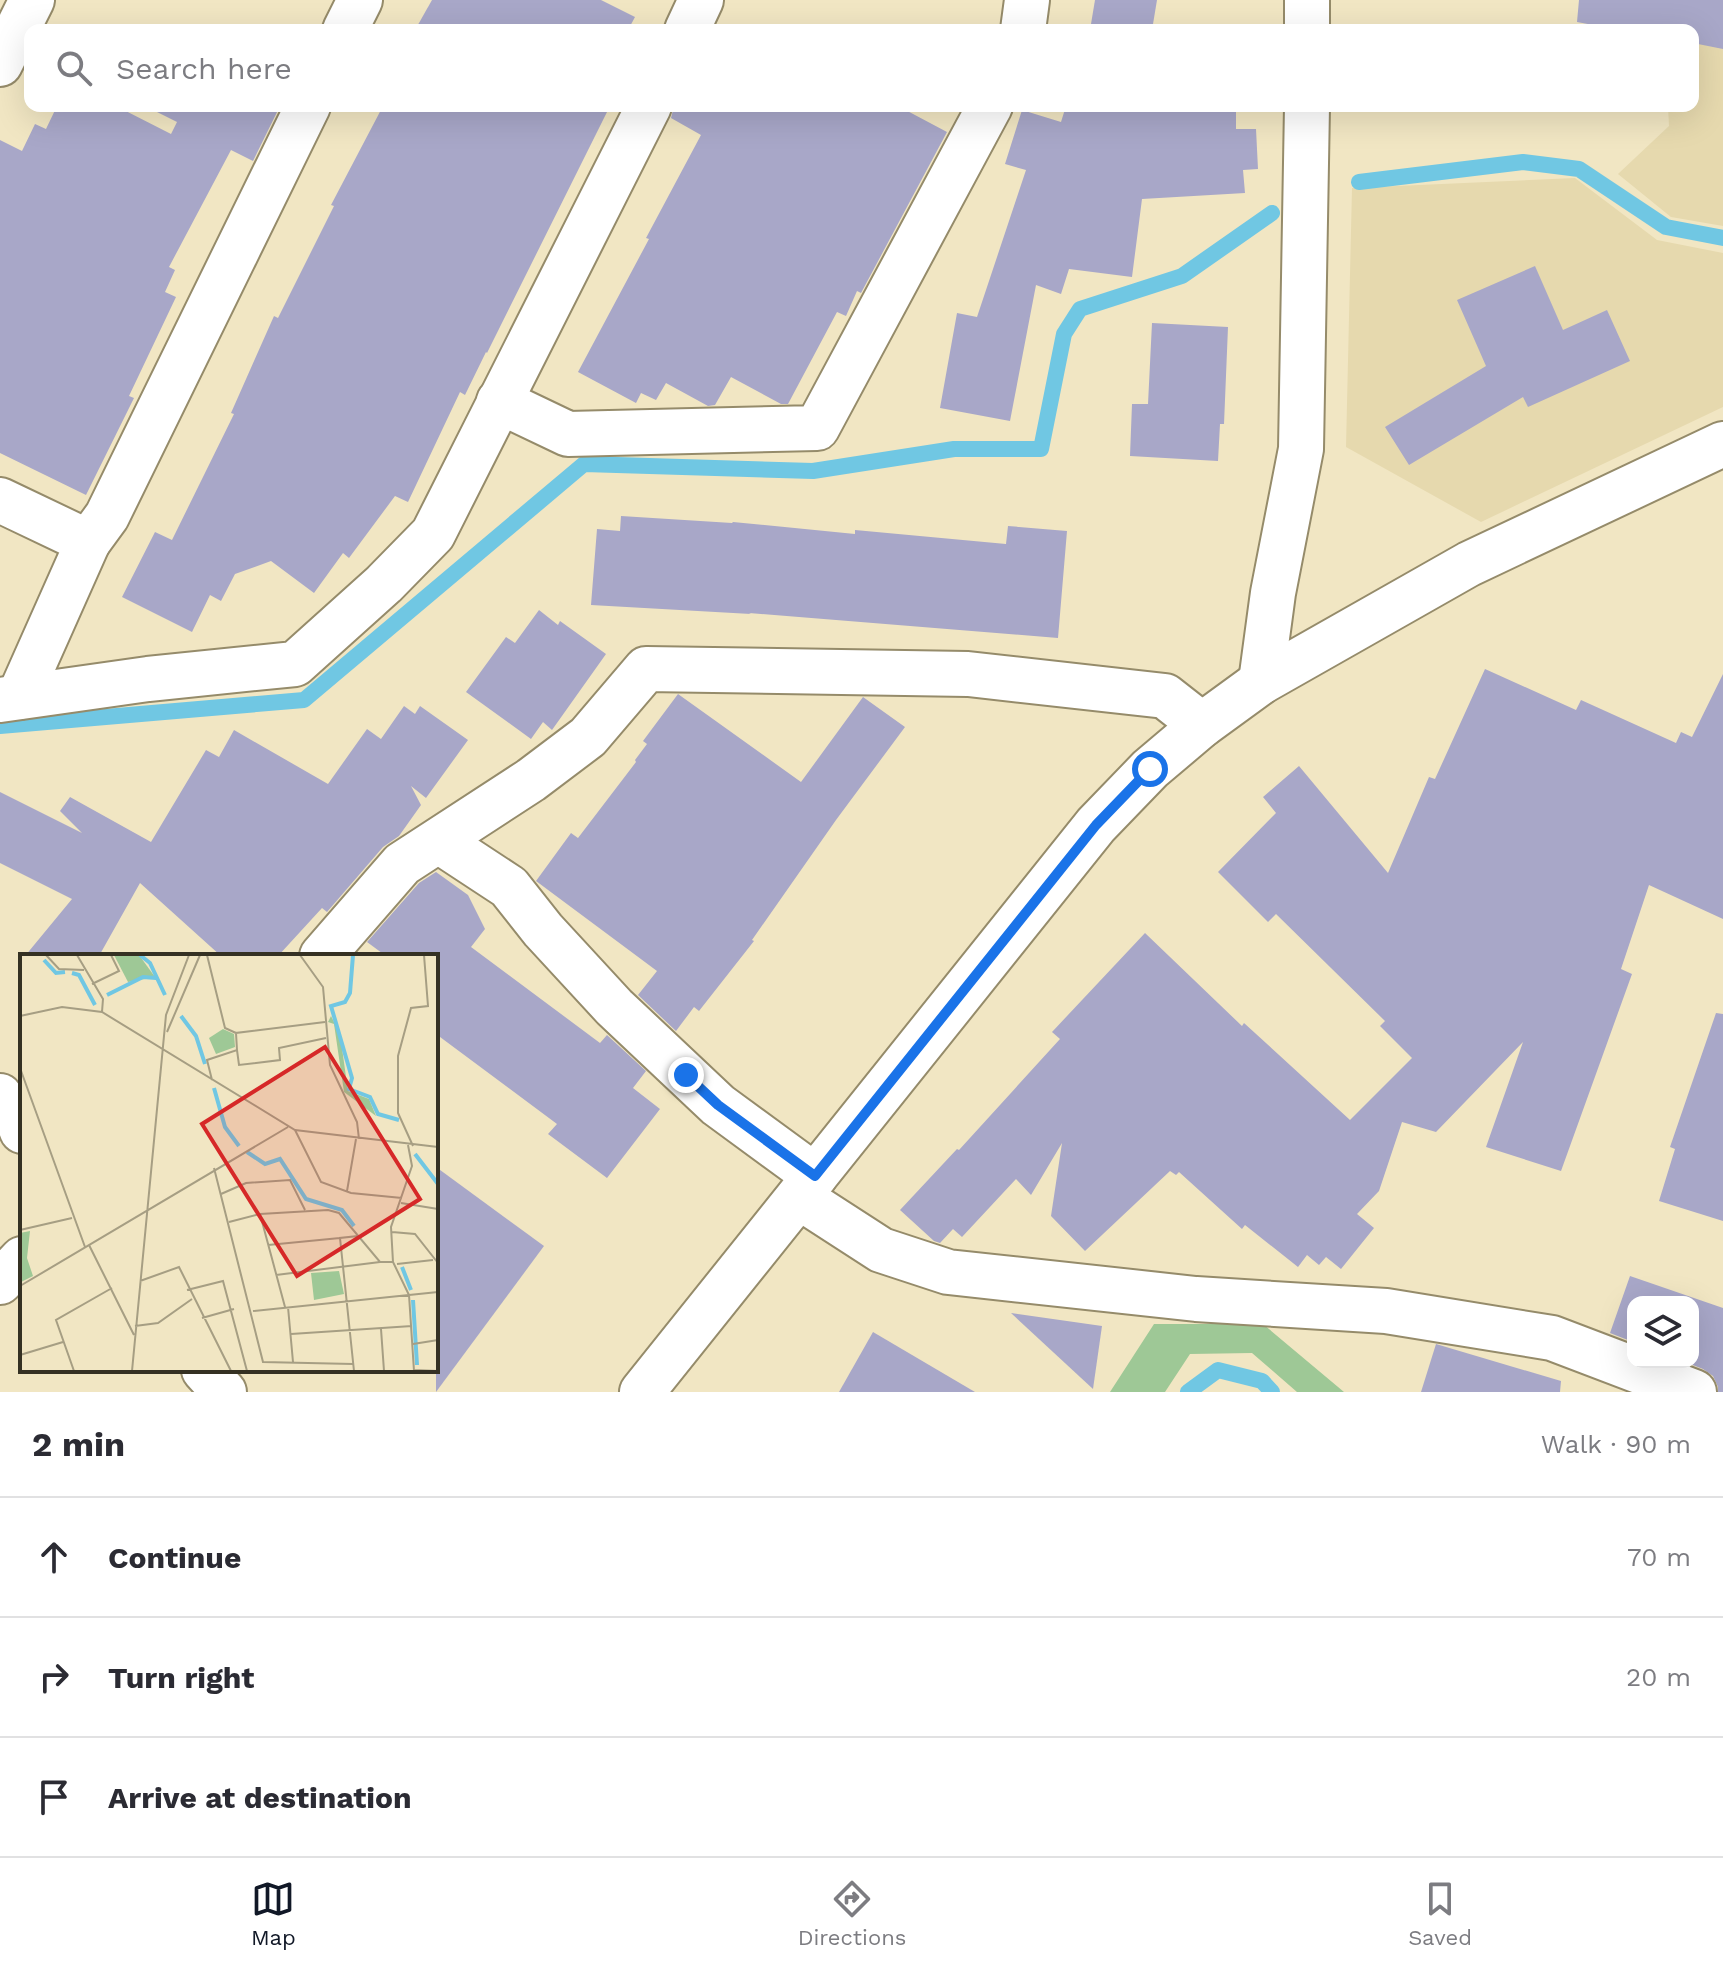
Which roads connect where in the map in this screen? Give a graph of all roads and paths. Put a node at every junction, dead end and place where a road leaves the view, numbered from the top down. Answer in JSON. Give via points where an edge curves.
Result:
{"nodes":[{"id":1,"x":32,"y":0,"type":"edge"},
{"id":2,"x":360,"y":0,"type":"edge"},
{"id":3,"x":1027,"y":0,"type":"edge"},
{"id":4,"x":1307,"y":0,"type":"edge"},
{"id":5,"x":348,"y":24,"type":"edge"},
{"id":6,"x":1024,"y":24,"type":"edge"},
{"id":7,"x":1307,"y":24,"type":"edge"},
{"id":8,"x":0,"y":64,"type":"edge"},
{"id":9,"x":305,"y":112,"type":"edge"},
{"id":10,"x":646,"y":112,"type":"edge"},
{"id":11,"x":987,"y":112,"type":"edge"},
{"id":12,"x":1307,"y":112,"type":"edge"},
{"id":13,"x":499,"y":401,"type":"junction"},
{"id":14,"x":1723,"y":444,"type":"edge"},
{"id":15,"x":0,"y":500,"type":"edge"},
{"id":16,"x":88,"y":542,"type":"junction"},
{"id":17,"x":1261,"y":682,"type":"junction"},
{"id":18,"x":10,"y":699,"type":"edge"},
{"id":19,"x":1202,"y":725,"type":"junction"},
{"id":20,"x":439,"y":841,"type":"junction"},
{"id":21,"x":324,"y":954,"type":"edge"},
{"id":22,"x":0,"y":1096,"type":"edge"},
{"id":23,"x":20,"y":1126,"type":"edge"},
{"id":24,"x":807,"y":1187,"type":"junction"},
{"id":25,"x":20,"y":1261,"type":"edge"},
{"id":26,"x":0,"y":1282,"type":"edge"},
{"id":27,"x":206,"y":1372,"type":"edge"},
{"id":28,"x":224,"y":1392,"type":"edge"},
{"id":29,"x":642,"y":1392,"type":"edge"},
{"id":30,"x":1694,"y":1392,"type":"edge"}],
"edges":[{"from":1,"to":8,"type":"street"},
{"from":2,"to":5,"type":"street"},
{"from":3,"to":6,"type":"street"},
{"from":4,"to":7,"type":"street"},
{"from":9,"to":16,"type":"street","via":[[107,516]]},
{"from":10,"to":13,"type":"street"},
{"from":11,"to":13,"type":"street","via":[[817,428],[568,434]]},
{"from":12,"to":17,"type":"street","via":[[1301,449]]},
{"from":13,"to":18,"type":"street","via":[[433,534],[295,664]]},
{"from":14,"to":17,"type":"street","via":[[1469,564]]},
{"from":15,"to":16,"type":"street"},
{"from":16,"to":18,"type":"street"},
{"from":17,"to":19,"type":"street"},
{"from":19,"to":20,"type":"street","via":[[1165,696],[968,674],[646,669],[588,737]]},
{"from":19,"to":24,"type":"street","via":[[1096,825]]},
{"from":20,"to":21,"type":"street","via":[[402,864]]},
{"from":20,"to":24,"type":"street","via":[[509,887],[614,1007]]},
{"from":22,"to":23,"type":"street"},
{"from":24,"to":29,"type":"street"},
{"from":24,"to":30,"type":"street","via":[[881,1250],[948,1272],[1401,1314],[1552,1338]]},
{"from":25,"to":26,"type":"street"},
{"from":27,"to":28,"type":"street"}]}
